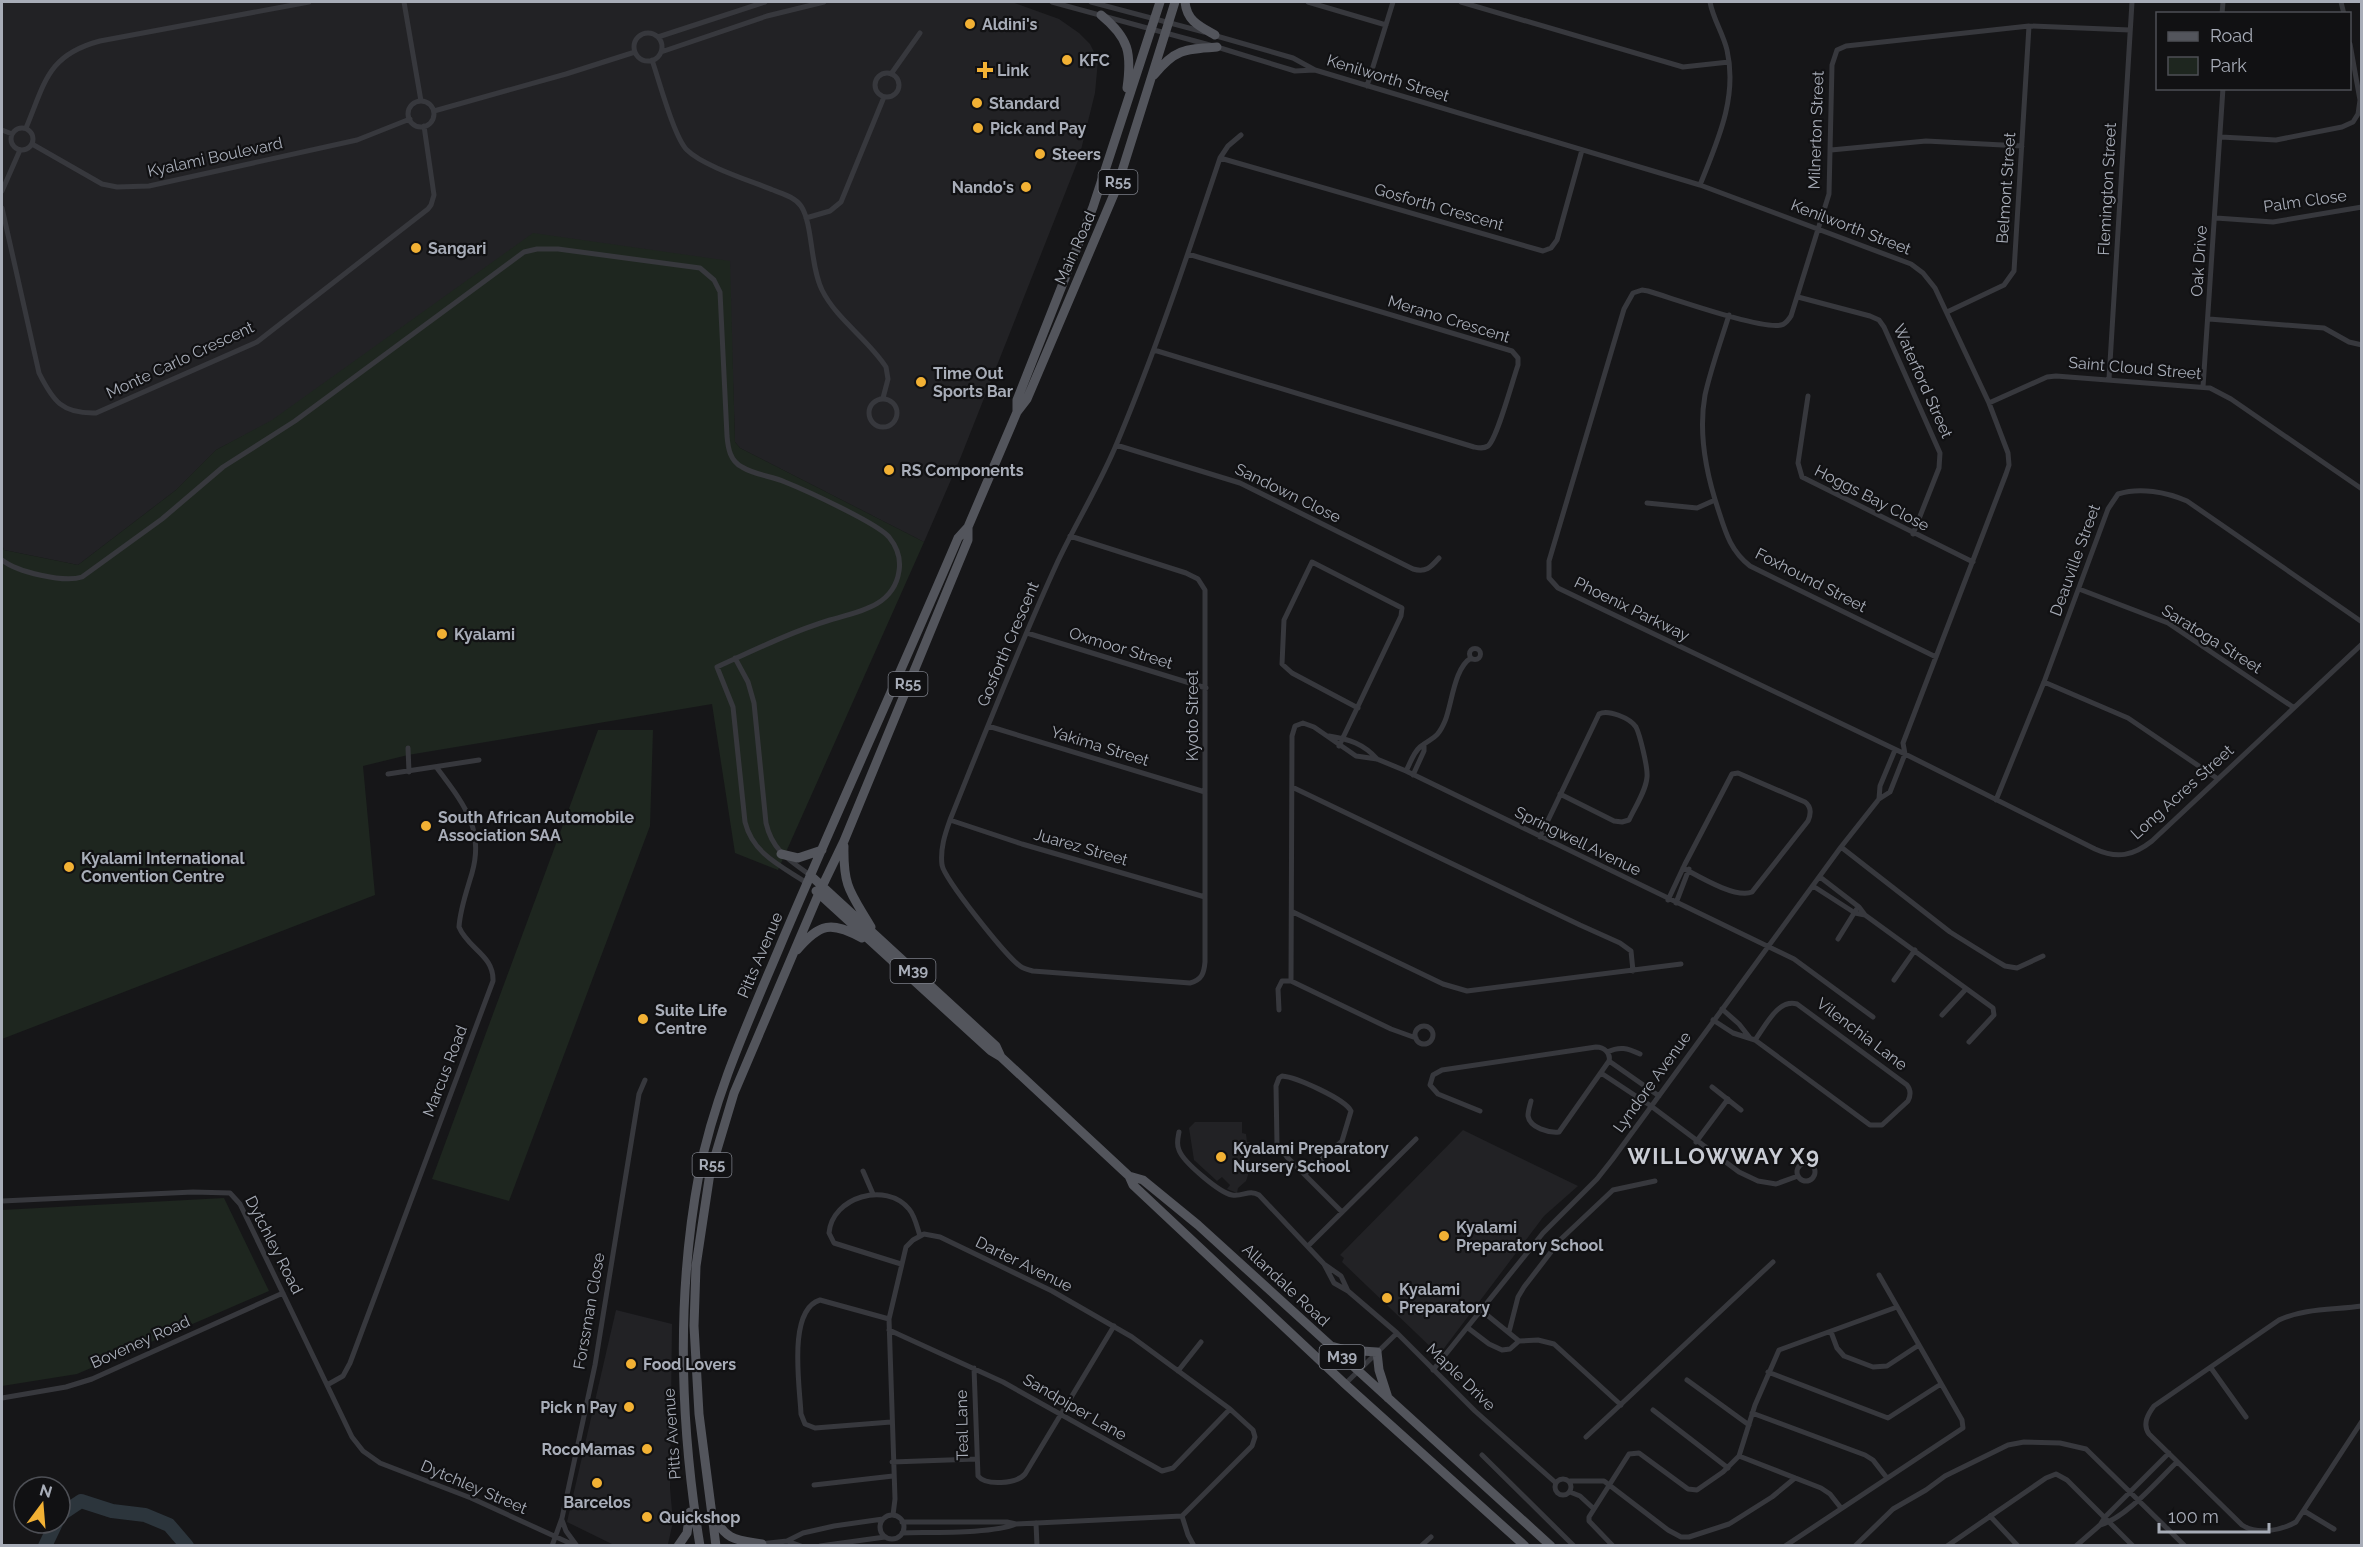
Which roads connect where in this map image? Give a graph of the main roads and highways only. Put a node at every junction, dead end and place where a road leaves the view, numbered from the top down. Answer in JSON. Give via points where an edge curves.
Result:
{"nodes":[{"id":1,"x":1160,"y":2,"type":"edge"},
{"id":2,"x":1175,"y":2,"type":"edge"},
{"id":3,"x":1185,"y":2,"type":"edge"},
{"id":4,"x":1101,"y":15,"type":"road end"},
{"id":5,"x":1215,"y":35,"type":"road end"},
{"id":6,"x":1217,"y":47,"type":"road end"},
{"id":7,"x":1151,"y":79,"type":"junction"},
{"id":8,"x":1125,"y":108,"type":"junction"},
{"id":9,"x":1017,"y":412,"type":"junction"},
{"id":10,"x":946,"y":578,"type":"junction"},
{"id":11,"x":844,"y":841,"type":"junction"},
{"id":12,"x":822,"y":850,"type":"junction"},
{"id":13,"x":782,"y":854,"type":"road end"},
{"id":14,"x":808,"y":879,"type":"junction"},
{"id":15,"x":821,"y":889,"type":"junction"},
{"id":16,"x":877,"y":943,"type":"junction"},
{"id":17,"x":792,"y":956,"type":"junction"},
{"id":18,"x":1128,"y":1176,"type":"junction"},
{"id":19,"x":1329,"y":1345,"type":"junction"},
{"id":20,"x":1389,"y":1400,"type":"junction"},
{"id":21,"x":690,"y":1488,"type":"junction"},
{"id":22,"x":710,"y":1507,"type":"junction"},
{"id":23,"x":678,"y":1545,"type":"edge"},
{"id":24,"x":700,"y":1545,"type":"edge"},
{"id":25,"x":716,"y":1545,"type":"edge"},
{"id":26,"x":757,"y":1545,"type":"edge"},
{"id":27,"x":1525,"y":1545,"type":"edge"},
{"id":28,"x":1551,"y":1545,"type":"edge"}],
"edges":[{"from":1,"to":8,"type":"main road","name":"Main Road","number":"R55"},
{"from":2,"to":7,"type":"main road","name":"Main Road","number":"R55"},
{"from":3,"to":5,"type":"main road","via":[[1195,24]]},
{"from":4,"to":8,"type":"main road","via":[[1116,27],[1129,51]]},
{"from":6,"to":7,"type":"main road","via":[[1176,53]]},
{"from":7,"to":9,"type":"main road","name":"Main Road","number":"R55","via":[[1106,214],[1027,399]]},
{"from":8,"to":9,"type":"main road","name":"Main Road","number":"R55","via":[[1093,207],[1017,400]]},
{"from":9,"to":10,"type":"main road","name":"Main Road","number":"R55","via":[[968,527],[968,540]]},
{"from":10,"to":11,"type":"main road","name":"Pitts Avenue","number":"R55"},
{"from":10,"to":12,"type":"main road","name":"Pitts Avenue","number":"R55"},
{"from":11,"to":15,"type":"main road","name":"Pitts Avenue","number":"R55"},
{"from":11,"to":16,"type":"main road","via":[[847,887]]},
{"from":12,"to":13,"type":"main road","via":[[798,858]]},
{"from":12,"to":14,"type":"main road","name":"Pitts Avenue","number":"R55"},
{"from":14,"to":15,"type":"main road","name":"Allandale Road","number":"M39"},
{"from":14,"to":21,"type":"main road","name":"Pitts Avenue","number":"R55","via":[[723,1088],[699,1174],[689,1250],[684,1344],[684,1423]]},
{"from":15,"to":16,"type":"main road","name":"Allandale Road","number":"M39"},
{"from":15,"to":17,"type":"main road","name":"Pitts Avenue","number":"R55"},
{"from":16,"to":17,"type":"main road","via":[[846,930],[822,928],[810,935]]},
{"from":16,"to":18,"type":"main road","name":"Allandale Road","number":"M39"},
{"from":17,"to":22,"type":"main road","name":"Pitts Avenue","number":"R55","via":[[734,1093],[710,1173],[702,1216],[696,1266],[695,1348]]},
{"from":18,"to":19,"type":"main road","name":"Allandale Road","number":"M39","via":[[1143,1180],[1198,1225]]},
{"from":18,"to":27,"type":"main road","name":"Allandale Road","number":"M39","via":[[1182,1232],[1345,1384]]},
{"from":19,"to":20,"type":"main road","name":"Allandale Road","number":"M39"},
{"from":19,"to":20,"type":"main road","via":[[1377,1352]]},
{"from":20,"to":28,"type":"main road","name":"Allandale Road","number":"M39"},
{"from":21,"to":23,"type":"main road","via":[[690,1521]]},
{"from":21,"to":24,"type":"main road","name":"Pitts Avenue","number":"R55"},
{"from":22,"to":25,"type":"main road","name":"Pitts Avenue","number":"R55"},
{"from":22,"to":26,"type":"main road","via":[[726,1535]]}]}
